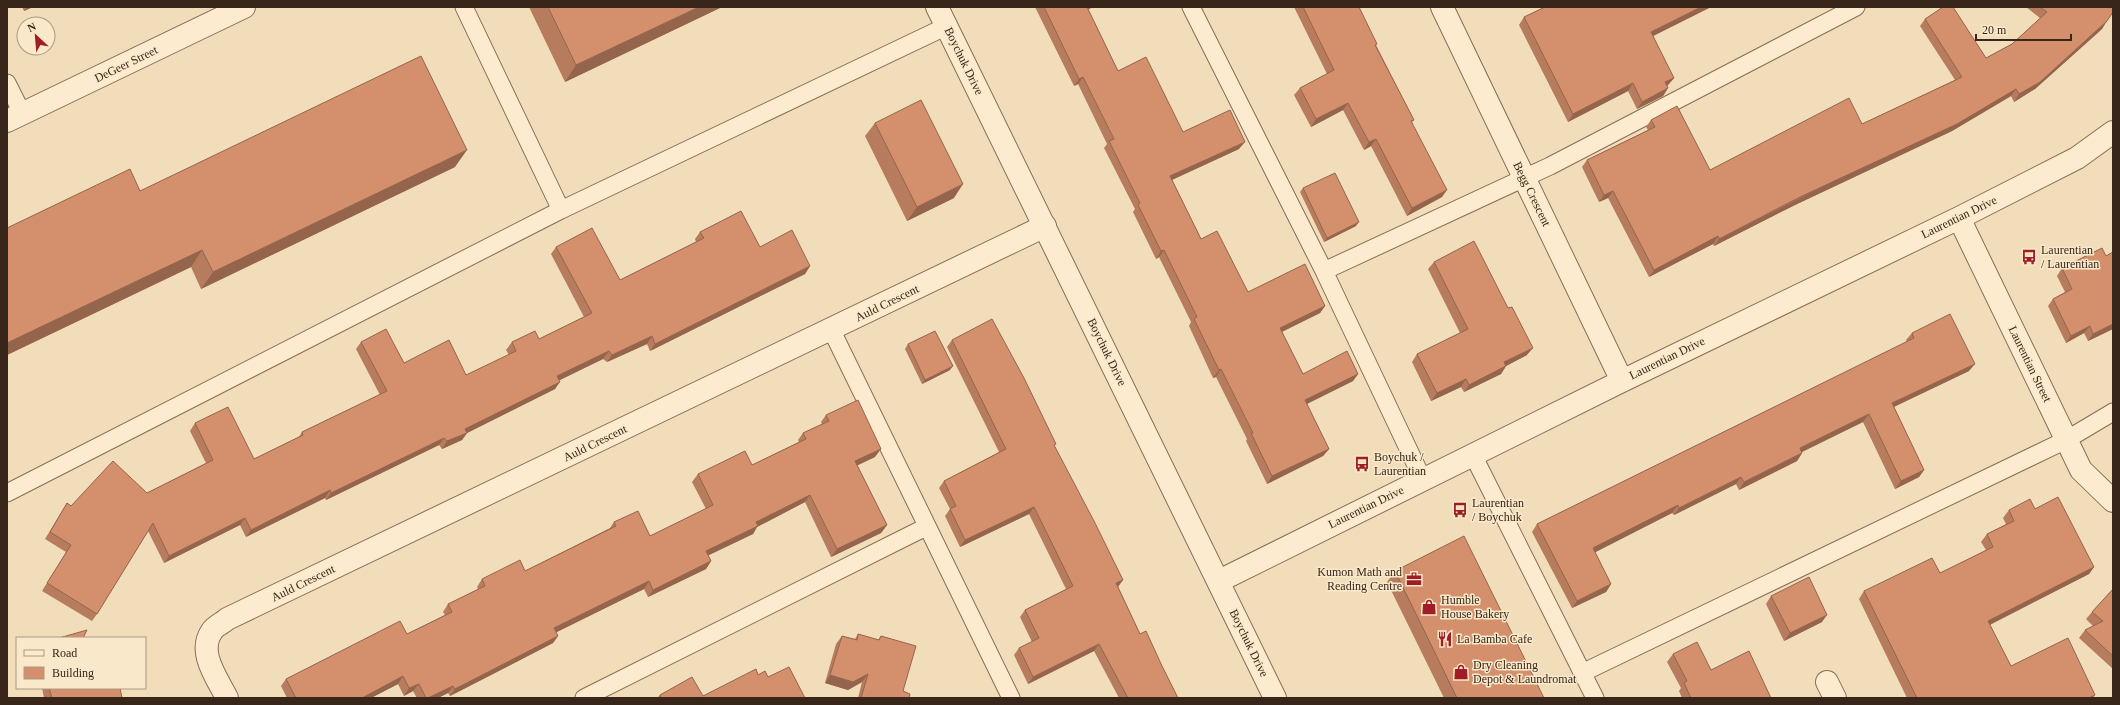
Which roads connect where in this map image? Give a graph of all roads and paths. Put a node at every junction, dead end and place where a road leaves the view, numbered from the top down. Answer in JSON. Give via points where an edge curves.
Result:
{"nodes":[{"id":1,"x":244,"y":7,"type":"edge"},
{"id":2,"x":464,"y":7,"type":"edge"},
{"id":3,"x":938,"y":7,"type":"edge"},
{"id":4,"x":1191,"y":7,"type":"edge"},
{"id":5,"x":1442,"y":7,"type":"edge"},
{"id":6,"x":1856,"y":7,"type":"edge"},
{"id":7,"x":947,"y":26,"type":"junction"},
{"id":8,"x":7,"y":83,"type":"edge"},
{"id":9,"x":14,"y":117,"type":"edge"},
{"id":10,"x":2113,"y":132,"type":"edge"},
{"id":11,"x":1524,"y":178,"type":"junction"},
{"id":12,"x":562,"y":210,"type":"junction"},
{"id":13,"x":1959,"y":218,"type":"junction"},
{"id":14,"x":1045,"y":226,"type":"junction"},
{"id":15,"x":1324,"y":271,"type":"junction"},
{"id":16,"x":831,"y":329,"type":"junction"},
{"id":17,"x":1622,"y":381,"type":"junction"},
{"id":18,"x":2113,"y":412,"type":"edge"},
{"id":19,"x":2066,"y":440,"type":"junction"},
{"id":20,"x":1473,"y":455,"type":"junction"},
{"id":21,"x":1423,"y":480,"type":"junction"},
{"id":22,"x":7,"y":493,"type":"edge"},
{"id":23,"x":2113,"y":501,"type":"edge"},
{"id":24,"x":926,"y":527,"type":"junction"},
{"id":25,"x":1219,"y":581,"type":"junction"},
{"id":26,"x":1582,"y":673,"type":"junction"},
{"id":27,"x":227,"y":698,"type":"edge"},
{"id":28,"x":584,"y":698,"type":"edge"},
{"id":29,"x":1011,"y":698,"type":"edge"},
{"id":30,"x":1275,"y":698,"type":"edge"},
{"id":31,"x":1595,"y":698,"type":"edge"}],
"edges":[{"from":1,"to":9,"type":"street","name":"DeGeer Street"},
{"from":2,"to":12,"type":"lane"},
{"from":3,"to":7,"type":"street","name":"Boychuk Drive"},
{"from":4,"to":15,"type":"lane"},
{"from":5,"to":11,"type":"street","name":"Begg Crescent"},
{"from":6,"to":11,"type":"lane"},
{"from":7,"to":12,"type":"lane"},
{"from":7,"to":14,"type":"street","name":"Boychuk Drive"},
{"from":8,"to":9,"type":"lane"},
{"from":10,"to":13,"type":"street","name":"Laurentian Drive","via":[[2078,158]]},
{"from":11,"to":15,"type":"lane"},
{"from":11,"to":17,"type":"street","name":"Begg Crescent"},
{"from":12,"to":22,"type":"lane"},
{"from":13,"to":17,"type":"street","name":"Laurentian Drive"},
{"from":13,"to":19,"type":"street","name":"Laurentian Street"},
{"from":14,"to":16,"type":"street","name":"Auld Crescent"},
{"from":14,"to":25,"type":"street","name":"Boychuk Drive"},
{"from":15,"to":21,"type":"lane"},
{"from":16,"to":24,"type":"lane"},
{"from":16,"to":27,"type":"street","name":"Auld Crescent","via":[[228,619],[213,630],[207,642],[208,659]]},
{"from":17,"to":20,"type":"street","name":"Laurentian Drive"},
{"from":18,"to":19,"type":"lane"},
{"from":19,"to":23,"type":"street","name":"Laurentian Street","via":[[2081,470]]},
{"from":19,"to":26,"type":"lane"},
{"from":20,"to":21,"type":"street","name":"Laurentian Drive"},
{"from":20,"to":26,"type":"lane"},
{"from":21,"to":25,"type":"street","name":"Laurentian Drive"},
{"from":24,"to":28,"type":"lane"},
{"from":24,"to":29,"type":"lane"},
{"from":25,"to":30,"type":"street","name":"Boychuk Drive"},
{"from":26,"to":31,"type":"lane"}]}
